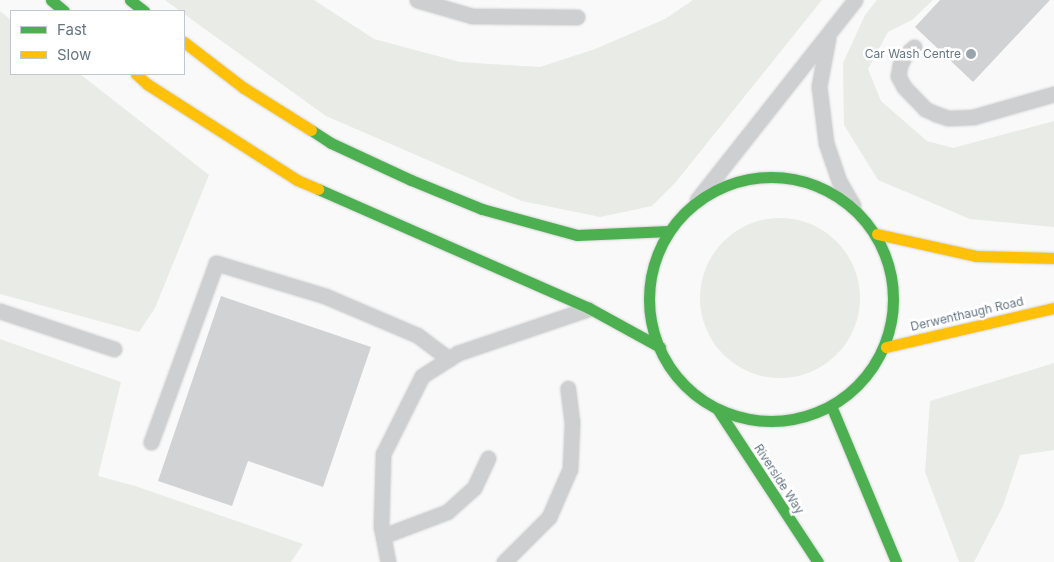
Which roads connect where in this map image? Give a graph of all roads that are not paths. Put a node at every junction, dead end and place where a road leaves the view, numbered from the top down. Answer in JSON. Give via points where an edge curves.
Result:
{"nodes":[{"id":1,"x":51,"y":0,"type":"edge"},
{"id":2,"x":130,"y":0,"type":"edge"},
{"id":3,"x":417,"y":0,"type":"edge"},
{"id":4,"x":855,"y":0,"type":"edge"},
{"id":5,"x":63,"y":10,"type":"edge"},
{"id":6,"x":143,"y":10,"type":"edge"},
{"id":7,"x":577,"y":17,"type":"dead end"},
{"id":8,"x":828,"y":36,"type":"junction"},
{"id":9,"x":185,"y":43,"type":"edge"},
{"id":10,"x":914,"y":47,"type":"dead end"},
{"id":11,"x":137,"y":75,"type":"edge"},
{"id":12,"x":1054,"y":94,"type":"edge"},
{"id":13,"x":697,"y":200,"type":"junction"},
{"id":14,"x":853,"y":205,"type":"junction"},
{"id":15,"x":668,"y":231,"type":"junction"},
{"id":16,"x":877,"y":234,"type":"junction"},
{"id":17,"x":1054,"y":258,"type":"edge"},
{"id":18,"x":589,"y":308,"type":"junction"},
{"id":19,"x":1054,"y":308,"type":"edge"},
{"id":20,"x":0,"y":311,"type":"edge"},
{"id":21,"x":660,"y":347,"type":"junction"},
{"id":22,"x":886,"y":347,"type":"junction"},
{"id":23,"x":114,"y":349,"type":"dead end"},
{"id":24,"x":454,"y":356,"type":"junction"},
{"id":25,"x":568,"y":388,"type":"dead end"},
{"id":26,"x":832,"y":408,"type":"junction"},
{"id":27,"x":718,"y":410,"type":"junction"},
{"id":28,"x":151,"y":442,"type":"dead end"},
{"id":29,"x":488,"y":458,"type":"dead end"},
{"id":30,"x":383,"y":536,"type":"junction"},
{"id":31,"x":388,"y":562,"type":"edge"},
{"id":32,"x":504,"y":562,"type":"edge"},
{"id":33,"x":818,"y":562,"type":"edge"},
{"id":34,"x":896,"y":562,"type":"edge"}],
"edges":[{"from":1,"to":5,"type":"main road"},
{"from":2,"to":6,"type":"main road"},
{"from":3,"to":7,"type":"lane","via":[[472,16]]},
{"from":4,"to":8,"type":"lane"},
{"from":8,"to":13,"type":"lane"},
{"from":8,"to":14,"type":"lane","via":[[819,86],[826,143],[839,182]]},
{"from":9,"to":15,"type":"main road","via":[[244,88],[331,143],[482,209],[577,235]]},
{"from":10,"to":12,"type":"lane","via":[[902,60],[898,76],[925,109],[936,114],[948,118],[973,117]]},
{"from":11,"to":18,"type":"main road","via":[[297,180]]},
{"from":13,"to":14,"type":"main road","via":[[731,182],[774,175],[816,183]]},
{"from":13,"to":15,"type":"main road"},
{"from":14,"to":16,"type":"main road"},
{"from":15,"to":21,"type":"main road","via":[[651,273],[650,308]]},
{"from":16,"to":17,"type":"main road","via":[[976,256]]},
{"from":16,"to":22,"type":"main road","via":[[891,306]]},
{"from":18,"to":21,"type":"main road"},
{"from":18,"to":24,"type":"lane"},
{"from":19,"to":22,"type":"main road","name":"Derwenthaugh Road"},
{"from":20,"to":23,"type":"lane"},
{"from":21,"to":27,"type":"main road","via":[[683,385]]},
{"from":22,"to":26,"type":"main road","via":[[874,369]]},
{"from":24,"to":28,"type":"lane","via":[[417,335],[325,296],[216,263]]},
{"from":24,"to":30,"type":"lane","via":[[422,376],[384,454]]},
{"from":25,"to":32,"type":"lane","via":[[572,422],[570,469],[549,517]]},
{"from":26,"to":27,"type":"main road","via":[[791,421],[748,420]]},
{"from":26,"to":34,"type":"main road"},
{"from":27,"to":33,"type":"main road","name":"Riverside Way"},
{"from":29,"to":30,"type":"lane","via":[[474,488],[447,512]]},
{"from":30,"to":31,"type":"lane"}]}
